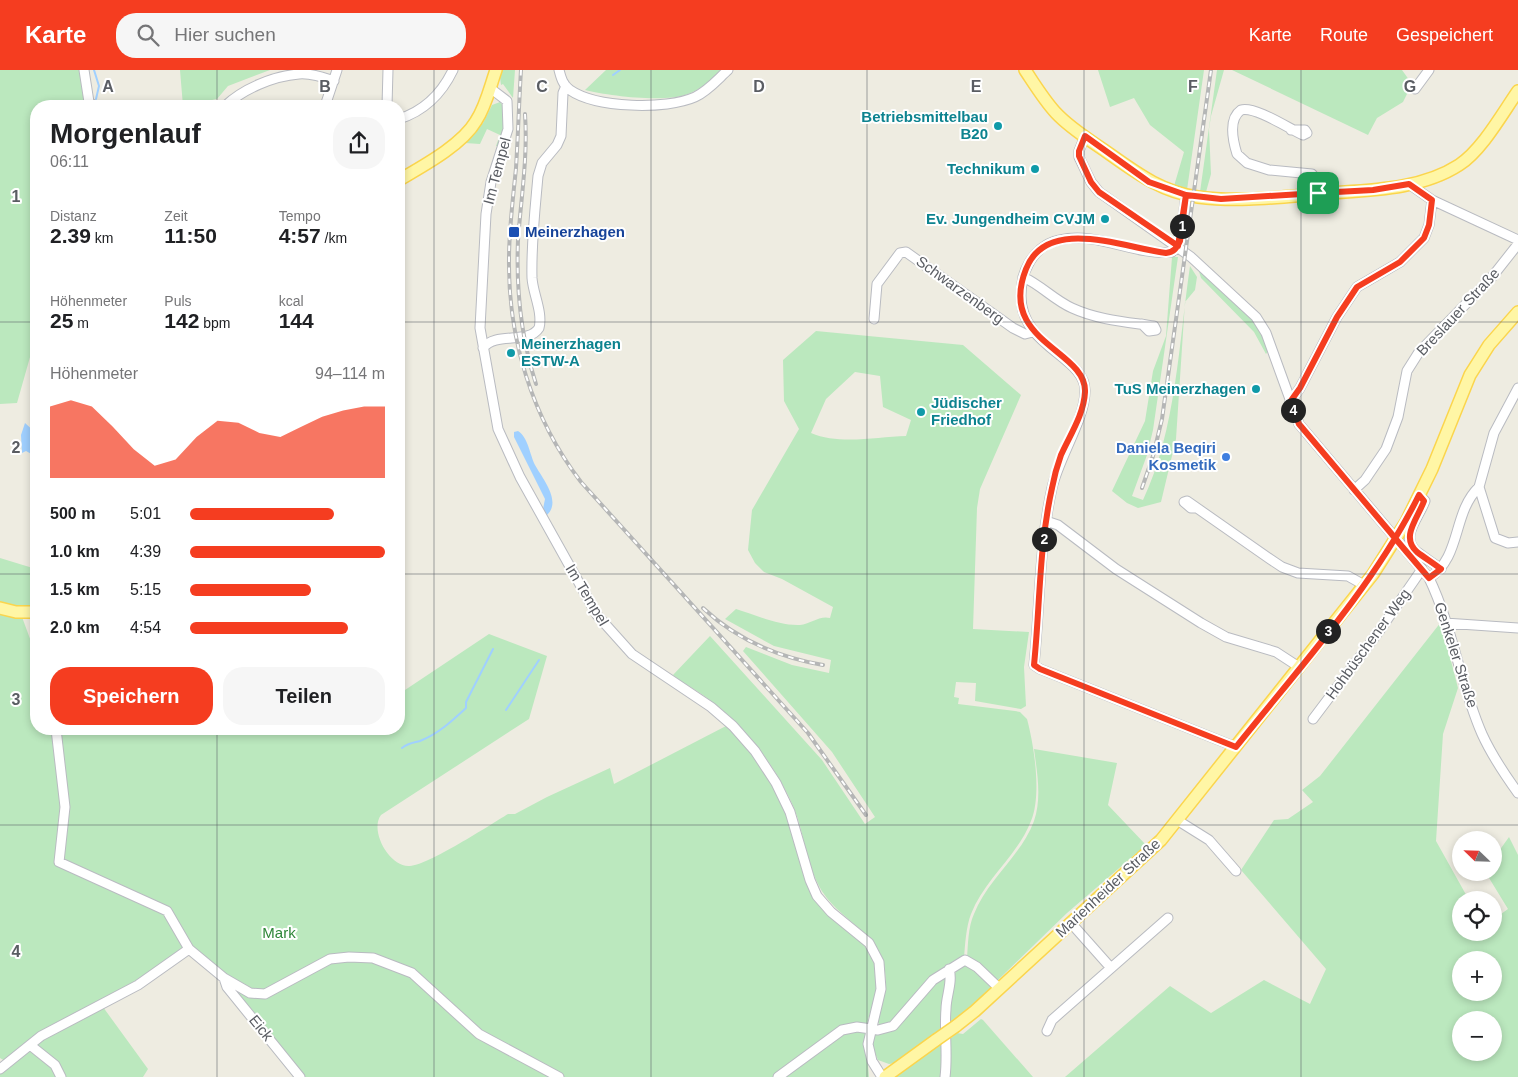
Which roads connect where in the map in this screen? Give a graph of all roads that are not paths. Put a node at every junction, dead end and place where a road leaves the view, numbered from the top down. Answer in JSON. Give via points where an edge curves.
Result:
{"nodes":[{"id":1,"x":84,"y":70,"type":"edge"},
{"id":2,"x":338,"y":70,"type":"edge"},
{"id":3,"x":388,"y":70,"type":"edge"},
{"id":4,"x":453,"y":70,"type":"edge"},
{"id":5,"x":496,"y":70,"type":"edge"},
{"id":6,"x":559,"y":70,"type":"edge"},
{"id":7,"x":728,"y":70,"type":"edge"},
{"id":8,"x":1025,"y":70,"type":"edge"},
{"id":9,"x":1429,"y":70,"type":"edge"},
{"id":10,"x":334,"y":81,"type":"junction"},
{"id":11,"x":566,"y":86,"type":"junction"},
{"id":12,"x":490,"y":88,"type":"junction"},
{"id":13,"x":1416,"y":89,"type":"dead end"},
{"id":14,"x":1518,"y":91,"type":"edge"},
{"id":15,"x":89,"y":100,"type":"edge"},
{"id":16,"x":231,"y":100,"type":"edge"},
{"id":17,"x":327,"y":100,"type":"edge"},
{"id":18,"x":387,"y":100,"type":"edge"},
{"id":19,"x":405,"y":116,"type":"edge"},
{"id":20,"x":1291,"y":130,"type":"dead end"},
{"id":21,"x":1085,"y":136,"type":"junction"},
{"id":22,"x":405,"y":173,"type":"edge"},
{"id":23,"x":1409,"y":184,"type":"junction"},
{"id":24,"x":1318,"y":193,"type":"junction"},
{"id":25,"x":1186,"y":195,"type":"junction"},
{"id":26,"x":1432,"y":200,"type":"junction"},
{"id":27,"x":1518,"y":240,"type":"edge"},
{"id":28,"x":1518,"y":244,"type":"edge"},
{"id":29,"x":1178,"y":246,"type":"junction"},
{"id":30,"x":1023,"y":277,"type":"junction"},
{"id":31,"x":1518,"y":312,"type":"edge"},
{"id":32,"x":874,"y":319,"type":"dead end"},
{"id":33,"x":1142,"y":324,"type":"dead end"},
{"id":34,"x":1033,"y":332,"type":"junction"},
{"id":35,"x":483,"y":348,"type":"junction"},
{"id":36,"x":1518,"y":388,"type":"edge"},
{"id":37,"x":1290,"y":402,"type":"junction"},
{"id":38,"x":1478,"y":487,"type":"junction"},
{"id":39,"x":1354,"y":490,"type":"junction"},
{"id":40,"x":1419,"y":495,"type":"junction"},
{"id":41,"x":1197,"y":508,"type":"dead end"},
{"id":42,"x":1046,"y":521,"type":"junction"},
{"id":43,"x":1396,"y":540,"type":"junction"},
{"id":44,"x":1518,"y":542,"type":"edge"},
{"id":45,"x":1441,"y":569,"type":"junction"},
{"id":46,"x":1422,"y":570,"type":"junction"},
{"id":47,"x":1429,"y":578,"type":"junction"},
{"id":48,"x":1364,"y":585,"type":"junction"},
{"id":49,"x":0,"y":608,"type":"edge"},
{"id":50,"x":30,"y":612,"type":"edge"},
{"id":51,"x":1445,"y":623,"type":"junction"},
{"id":52,"x":1518,"y":628,"type":"edge"},
{"id":53,"x":1300,"y":667,"type":"junction"},
{"id":54,"x":1313,"y":718,"type":"dead end"},
{"id":55,"x":57,"y":735,"type":"edge"},
{"id":56,"x":1236,"y":747,"type":"junction"},
{"id":57,"x":1518,"y":794,"type":"edge"},
{"id":58,"x":1177,"y":820,"type":"junction"},
{"id":59,"x":1236,"y":871,"type":"dead end"},
{"id":60,"x":1168,"y":918,"type":"dead end"},
{"id":61,"x":1071,"y":923,"type":"junction"},
{"id":62,"x":189,"y":949,"type":"junction"},
{"id":63,"x":1111,"y":968,"type":"junction"},
{"id":64,"x":949,"y":969,"type":"junction"},
{"id":65,"x":224,"y":978,"type":"junction"},
{"id":66,"x":1000,"y":988,"type":"junction"},
{"id":67,"x":870,"y":1029,"type":"junction"},
{"id":68,"x":1047,"y":1031,"type":"dead end"},
{"id":69,"x":30,"y":1045,"type":"junction"},
{"id":70,"x":1,"y":1067,"type":"edge"},
{"id":71,"x":61,"y":1077,"type":"edge"},
{"id":72,"x":300,"y":1077,"type":"edge"},
{"id":73,"x":560,"y":1077,"type":"edge"},
{"id":74,"x":778,"y":1077,"type":"edge"},
{"id":75,"x":883,"y":1077,"type":"edge"},
{"id":76,"x":945,"y":1077,"type":"edge"}],
"edges":[{"from":1,"to":15,"type":"street"},
{"from":2,"to":10,"type":"street"},
{"from":3,"to":18,"type":"street"},
{"from":4,"to":19,"type":"street","via":[[431,101]]},
{"from":5,"to":12,"type":"main road"},
{"from":6,"to":11,"type":"street"},
{"from":7,"to":11,"type":"street","via":[[696,97],[668,104],[641,106],[606,102]]},
{"from":8,"to":21,"type":"main road","via":[[1056,113]]},
{"from":9,"to":13,"type":"street"},
{"from":10,"to":16,"type":"street","via":[[299,74],[266,82],[237,94]]},
{"from":10,"to":17,"type":"street"},
{"from":11,"to":35,"type":"street","via":[[561,136],[542,163],[538,176],[532,268],[540,325],[535,333],[490,342]]},
{"from":12,"to":22,"type":"main road","via":[[481,114],[471,128],[432,160]]},
{"from":12,"to":35,"type":"street","name":"Im Tempel","via":[[507,101],[509,117],[506,140],[491,182],[486,214],[480,328]]},
{"from":14,"to":23,"type":"main road","via":[[1468,158],[1449,171]]},
{"from":20,"to":24,"type":"street","via":[[1258,111],[1241,110],[1233,122],[1237,154],[1247,163],[1269,170],[1312,174],[1316,178]]},
{"from":21,"to":25,"type":"main road","via":[[1149,182]]},
{"from":21,"to":29,"type":"street","name":"Genkeler Straße","via":[[1079,156],[1094,188]]},
{"from":23,"to":24,"type":"main road"},
{"from":23,"to":26,"type":"street"},
{"from":24,"to":25,"type":"main road","via":[[1221,199]]},
{"from":25,"to":29,"type":"street"},
{"from":26,"to":27,"type":"street"},
{"from":26,"to":37,"type":"street","via":[[1424,238],[1400,262],[1357,287]]},
{"from":28,"to":39,"type":"street","name":"Breslauer Straße","via":[[1492,277],[1419,352],[1407,372],[1398,417],[1386,448],[1365,480]]},
{"from":29,"to":30,"type":"street","via":[[1166,253],[1097,240],[1059,240],[1037,252]]},
{"from":29,"to":37,"type":"street","name":"Genkeler Straße","via":[[1262,325]]},
{"from":30,"to":33,"type":"street","via":[[1064,304],[1083,312]]},
{"from":30,"to":34,"type":"street","via":[[1022,306]]},
{"from":31,"to":40,"type":"main road","name":"Marienheider Straße","via":[[1489,345],[1470,375]]},
{"from":32,"to":34,"type":"street","name":"Schwarzenberg","via":[[878,281],[900,253],[906,252],[1013,328],[1025,334]]},
{"from":34,"to":42,"type":"street","via":[[1079,373],[1085,390],[1082,408],[1056,469]]},
{"from":35,"to":67,"type":"street","name":"Im Tempel","via":[[494,414],[504,442],[597,615],[623,645],[723,717],[755,751],[790,812],[810,880],[818,896],[831,912],[861,935],[875,953],[882,983]]},
{"from":36,"to":38,"type":"street","via":[[1494,433]]},
{"from":37,"to":39,"type":"street","name":"Genkeler Straße","via":[[1299,424]]},
{"from":38,"to":44,"type":"street","via":[[1495,538],[1508,543]]},
{"from":38,"to":45,"type":"street","via":[[1468,500],[1449,558]]},
{"from":39,"to":43,"type":"street","name":"Genkeler Straße"},
{"from":40,"to":43,"type":"main road","name":"Marienheider Straße"},
{"from":40,"to":45,"type":"street","via":[[1424,501],[1409,540],[1416,551]]},
{"from":41,"to":48,"type":"street","via":[[1289,571],[1348,576]]},
{"from":42,"to":53,"type":"street","via":[[1067,531],[1116,569],[1200,624],[1226,637],[1276,652]]},
{"from":42,"to":56,"type":"street","via":[[1034,665]]},
{"from":43,"to":46,"type":"street","name":"Genkeler Straße"},
{"from":43,"to":48,"type":"main road","name":"Marienheider Straße"},
{"from":45,"to":47,"type":"street"},
{"from":46,"to":47,"type":"street","name":"Genkeler Straße"},
{"from":46,"to":54,"type":"street","name":"Hohbüschener Weg"},
{"from":47,"to":51,"type":"street","name":"Genkeler Straße"},
{"from":48,"to":53,"type":"main road","name":"Marienheider Straße"},
{"from":49,"to":50,"type":"main road"},
{"from":51,"to":52,"type":"street"},
{"from":51,"to":57,"type":"street","name":"Genkeler Straße","via":[[1482,734]]},
{"from":53,"to":56,"type":"main road","name":"Marienheider Straße"},
{"from":55,"to":62,"type":"street","via":[[65,807],[60,862],[167,911]]},
{"from":56,"to":58,"type":"main road","name":"Marienheider Straße"},
{"from":58,"to":59,"type":"street","via":[[1209,840]]},
{"from":58,"to":61,"type":"main road","name":"Marienheider Straße","via":[[1151,851]]},
{"from":60,"to":63,"type":"street"},
{"from":61,"to":63,"type":"street"},
{"from":61,"to":66,"type":"main road","name":"Marienheider Straße"},
{"from":62,"to":65,"type":"street"},
{"from":62,"to":69,"type":"street","via":[[138,985],[41,1036]]},
{"from":63,"to":68,"type":"street","via":[[1052,1020]]},
{"from":64,"to":66,"type":"street","via":[[965,960],[978,967]]},
{"from":64,"to":67,"type":"street","via":[[924,988],[893,1026]]},
{"from":64,"to":76,"type":"street"},
{"from":65,"to":72,"type":"street","name":"Eick","via":[[227,987]]},
{"from":65,"to":73,"type":"street","via":[[250,993],[265,994],[330,959],[349,956],[373,958],[412,974],[479,1034]]},
{"from":66,"to":75,"type":"main road","name":"Marienheider Straße","bridge":true,"via":[[956,1026]]},
{"from":67,"to":74,"type":"street","via":[[842,1030]]},
{"from":67,"to":75,"type":"street","name":"Im Tempel","via":[[868,1052]]},
{"from":69,"to":70,"type":"street"},
{"from":69,"to":71,"type":"street","via":[[55,1065]]}]}
